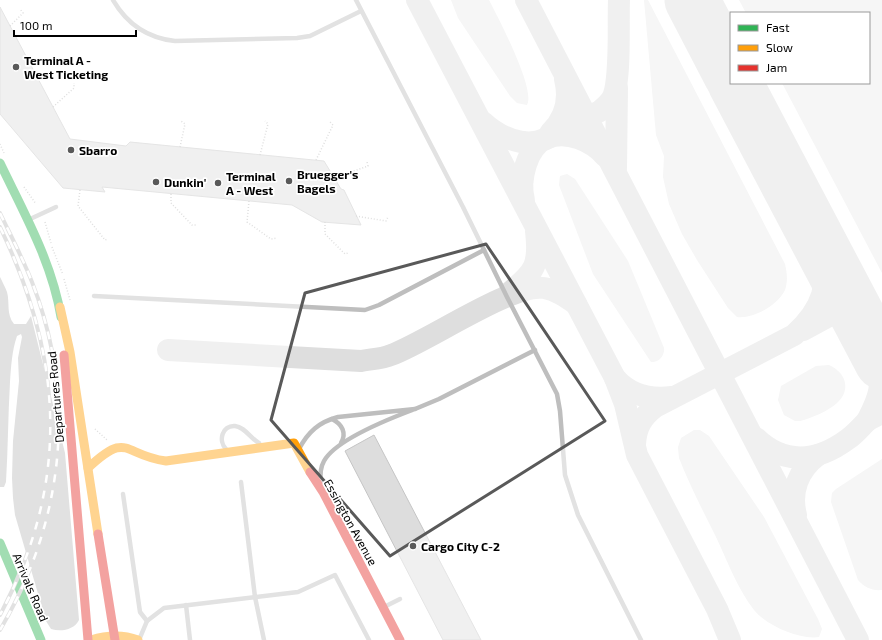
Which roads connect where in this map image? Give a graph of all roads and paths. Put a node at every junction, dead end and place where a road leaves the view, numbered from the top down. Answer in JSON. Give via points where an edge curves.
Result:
{"nodes":[{"id":1,"x":113,"y":0,"type":"edge"},
{"id":2,"x":356,"y":0,"type":"edge"},
{"id":3,"x":20,"y":9,"type":"dead end"},
{"id":4,"x":361,"y":11,"type":"junction"},
{"id":5,"x":10,"y":26,"type":"dead end"},
{"id":6,"x":74,"y":83,"type":"dead end"},
{"id":7,"x":53,"y":108,"type":"dead end"},
{"id":8,"x":181,"y":122,"type":"dead end"},
{"id":9,"x":265,"y":122,"type":"dead end"},
{"id":10,"x":330,"y":122,"type":"dead end"},
{"id":11,"x":180,"y":147,"type":"dead end"},
{"id":12,"x":260,"y":155,"type":"dead end"},
{"id":13,"x":316,"y":160,"type":"dead end"},
{"id":14,"x":367,"y":162,"type":"dead end"},
{"id":15,"x":0,"y":163,"type":"edge"},
{"id":16,"x":334,"y":178,"type":"dead end"},
{"id":17,"x":80,"y":190,"type":"dead end"},
{"id":18,"x":171,"y":194,"type":"dead end"},
{"id":19,"x":249,"y":201,"type":"dead end"},
{"id":20,"x":56,"y":207,"type":"dead end"},
{"id":21,"x":356,"y":216,"type":"dead end"},
{"id":22,"x":388,"y":218,"type":"dead end"},
{"id":23,"x":26,"y":221,"type":"junction"},
{"id":24,"x":325,"y":222,"type":"dead end"},
{"id":25,"x":196,"y":225,"type":"dead end"},
{"id":26,"x":276,"y":238,"type":"dead end"},
{"id":27,"x":108,"y":239,"type":"dead end"},
{"id":28,"x":484,"y":250,"type":"junction"},
{"id":29,"x":348,"y":253,"type":"dead end"},
{"id":30,"x":94,"y":296,"type":"dead end"},
{"id":31,"x":60,"y":307,"type":"junction"},
{"id":32,"x":535,"y":350,"type":"junction"},
{"id":33,"x":415,"y":409,"type":"junction"},
{"id":34,"x":332,"y":419,"type":"junction"},
{"id":35,"x":341,"y":443,"type":"junction"},
{"id":36,"x":264,"y":446,"type":"junction"},
{"id":37,"x":298,"y":450,"type":"junction"},
{"id":38,"x":229,"y":452,"type":"junction"},
{"id":39,"x":88,"y":468,"type":"junction"},
{"id":40,"x":241,"y":482,"type":"dead end"},
{"id":41,"x":323,"y":492,"type":"junction"},
{"id":42,"x":123,"y":494,"type":"dead end"},
{"id":43,"x":0,"y":543,"type":"edge"},
{"id":44,"x":255,"y":597,"type":"junction"},
{"id":45,"x":400,"y":599,"type":"dead end"},
{"id":46,"x":186,"y":605,"type":"junction"},
{"id":47,"x":383,"y":607,"type":"junction"},
{"id":48,"x":147,"y":621,"type":"junction"},
{"id":49,"x":41,"y":640,"type":"edge"},
{"id":50,"x":88,"y":640,"type":"edge"},
{"id":51,"x":91,"y":640,"type":"edge"},
{"id":52,"x":115,"y":640,"type":"edge"},
{"id":53,"x":139,"y":640,"type":"edge"},
{"id":54,"x":190,"y":640,"type":"edge"},
{"id":55,"x":264,"y":640,"type":"edge"},
{"id":56,"x":369,"y":640,"type":"edge"},
{"id":57,"x":400,"y":640,"type":"edge"},
{"id":58,"x":641,"y":640,"type":"edge"}],
"edges":[{"from":1,"to":4,"type":"lane","via":[[122,14],[140,30],[176,41],[310,36]]},
{"from":2,"to":4,"type":"lane"},
{"from":3,"to":5,"type":"path","via":[[23,13]]},
{"from":4,"to":28,"type":"lane"},
{"from":6,"to":7,"type":"path","via":[[74,88]]},
{"from":8,"to":11,"type":"path","via":[[185,124]]},
{"from":9,"to":12,"type":"path","via":[[268,124]]},
{"from":10,"to":13,"type":"path","via":[[333,125]]},
{"from":14,"to":16,"type":"path","via":[[368,166]]},
{"from":15,"to":23,"type":"main road","name":"Departures Road"},
{"from":17,"to":27,"type":"path","via":[[78,206],[105,240]]},
{"from":18,"to":25,"type":"path","via":[[170,204],[192,225]]},
{"from":19,"to":26,"type":"path","via":[[247,222]]},
{"from":20,"to":23,"type":"lane"},
{"from":21,"to":22,"type":"path","via":[[386,221]]},
{"from":23,"to":31,"type":"main road","name":"Departures Road","via":[[47,266]]},
{"from":24,"to":29,"type":"path","via":[[325,234],[345,254]]},
{"from":28,"to":30,"type":"lane","via":[[365,310]]},
{"from":28,"to":32,"type":"lane"},
{"from":31,"to":39,"type":"main road","via":[[70,352]]},
{"from":31,"to":50,"type":"main road","name":"Departures Road"},
{"from":32,"to":33,"type":"lane"},
{"from":32,"to":58,"type":"lane","via":[[557,394],[565,474],[578,515]]},
{"from":33,"to":34,"type":"lane"},
{"from":33,"to":35,"type":"lane","via":[[386,420]]},
{"from":34,"to":35,"type":"lane","via":[[342,428],[344,436]]},
{"from":34,"to":37,"type":"lane","via":[[312,430]]},
{"from":35,"to":41,"type":"lane","via":[[322,465]]},
{"from":36,"to":37,"type":"main road","via":[[294,443]]},
{"from":36,"to":38,"type":"main road"},
{"from":36,"to":38,"type":"lane","via":[[242,428],[229,427],[223,431],[222,438],[222,444]]},
{"from":37,"to":41,"type":"main road","name":"Essington Avenue"},
{"from":38,"to":39,"type":"main road","via":[[160,461],[127,447],[118,446],[106,452]]},
{"from":39,"to":52,"type":"main road"},
{"from":40,"to":44,"type":"lane"},
{"from":41,"to":47,"type":"main road","name":"Essington Avenue"},
{"from":42,"to":48,"type":"lane","via":[[140,612]]},
{"from":43,"to":49,"type":"main road","name":"Arrivals Road"},
{"from":44,"to":46,"type":"lane"},
{"from":44,"to":55,"type":"lane"},
{"from":44,"to":56,"type":"lane","via":[[301,592],[335,575]]},
{"from":45,"to":47,"type":"lane"},
{"from":46,"to":48,"type":"lane","via":[[161,609]]},
{"from":46,"to":54,"type":"lane"},
{"from":47,"to":57,"type":"main road","name":"Essington Avenue"},
{"from":48,"to":53,"type":"lane"},
{"from":51,"to":53,"type":"main road","via":[[118,635]]}]}
